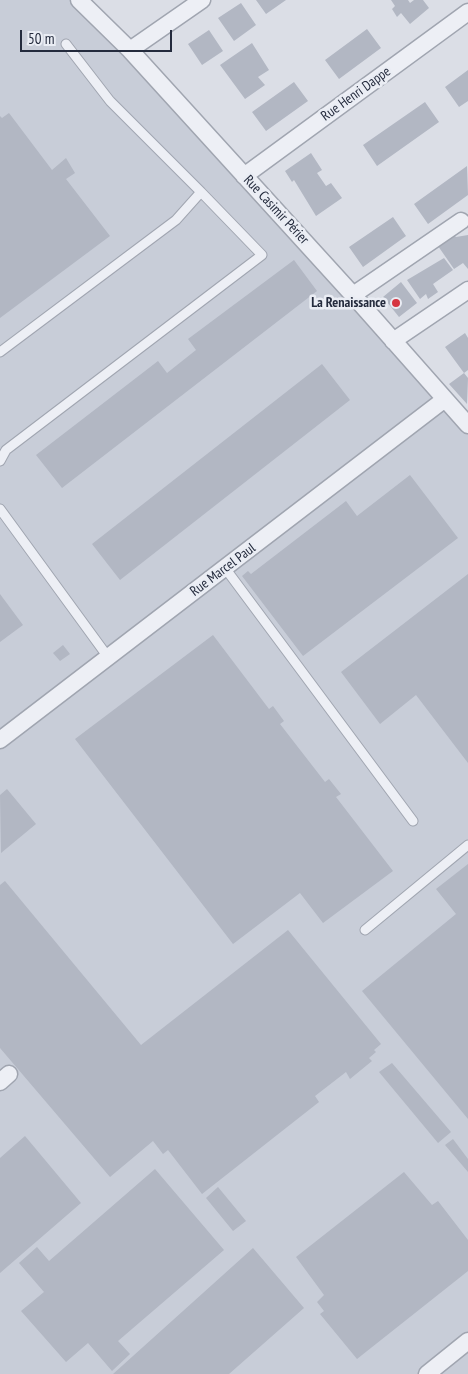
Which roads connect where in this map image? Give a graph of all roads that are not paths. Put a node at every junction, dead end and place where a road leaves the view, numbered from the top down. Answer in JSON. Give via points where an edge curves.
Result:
{"nodes":[{"id":1,"x":79,"y":0,"type":"edge"},
{"id":2,"x":202,"y":0,"type":"edge"},
{"id":3,"x":468,"y":12,"type":"edge"},
{"id":4,"x":66,"y":44,"type":"dead end"},
{"id":5,"x":130,"y":50,"type":"junction"},
{"id":6,"x":244,"y":176,"type":"junction"},
{"id":7,"x":201,"y":192,"type":"junction"},
{"id":8,"x":462,"y":221,"type":"dead end"},
{"id":9,"x":468,"y":290,"type":"edge"},
{"id":10,"x":353,"y":294,"type":"junction"},
{"id":11,"x":393,"y":341,"type":"junction"},
{"id":12,"x":0,"y":352,"type":"edge"},
{"id":13,"x":445,"y":399,"type":"junction"},
{"id":14,"x":468,"y":425,"type":"edge"},
{"id":15,"x":0,"y":461,"type":"edge"},
{"id":16,"x":0,"y":509,"type":"edge"},
{"id":17,"x":225,"y":568,"type":"junction"},
{"id":18,"x":108,"y":657,"type":"junction"},
{"id":19,"x":0,"y":740,"type":"edge"},
{"id":20,"x":413,"y":821,"type":"dead end"},
{"id":21,"x":468,"y":845,"type":"edge"},
{"id":22,"x":365,"y":930,"type":"dead end"},
{"id":23,"x":468,"y":1341,"type":"edge"},
{"id":24,"x":427,"y":1374,"type":"edge"}],
"edges":[{"from":1,"to":5,"type":"street","name":"Rue Casimir Périer"},
{"from":2,"to":5,"type":"street"},
{"from":3,"to":6,"type":"street","name":"Rue Henri Dappe"},
{"from":4,"to":7,"type":"lane","via":[[110,101]]},
{"from":5,"to":6,"type":"street","name":"Rue Casimir Périer"},
{"from":6,"to":10,"type":"street","name":"Rue Casimir Périer"},
{"from":7,"to":12,"type":"lane","via":[[176,220]]},
{"from":7,"to":15,"type":"lane","via":[[262,256],[6,450]]},
{"from":8,"to":10,"type":"street"},
{"from":9,"to":11,"type":"street"},
{"from":10,"to":11,"type":"street","name":"Rue Casimir Périer"},
{"from":11,"to":13,"type":"street","name":"Rue Casimir Périer"},
{"from":13,"to":14,"type":"street","name":"Rue Casimir Périer"},
{"from":13,"to":17,"type":"street","name":"Rue Marcel Paul"},
{"from":16,"to":18,"type":"lane"},
{"from":17,"to":18,"type":"street","name":"Rue Marcel Paul"},
{"from":17,"to":20,"type":"lane"},
{"from":18,"to":19,"type":"street","name":"Rue Marcel Paul"},
{"from":21,"to":22,"type":"lane"},
{"from":23,"to":24,"type":"street"}]}
